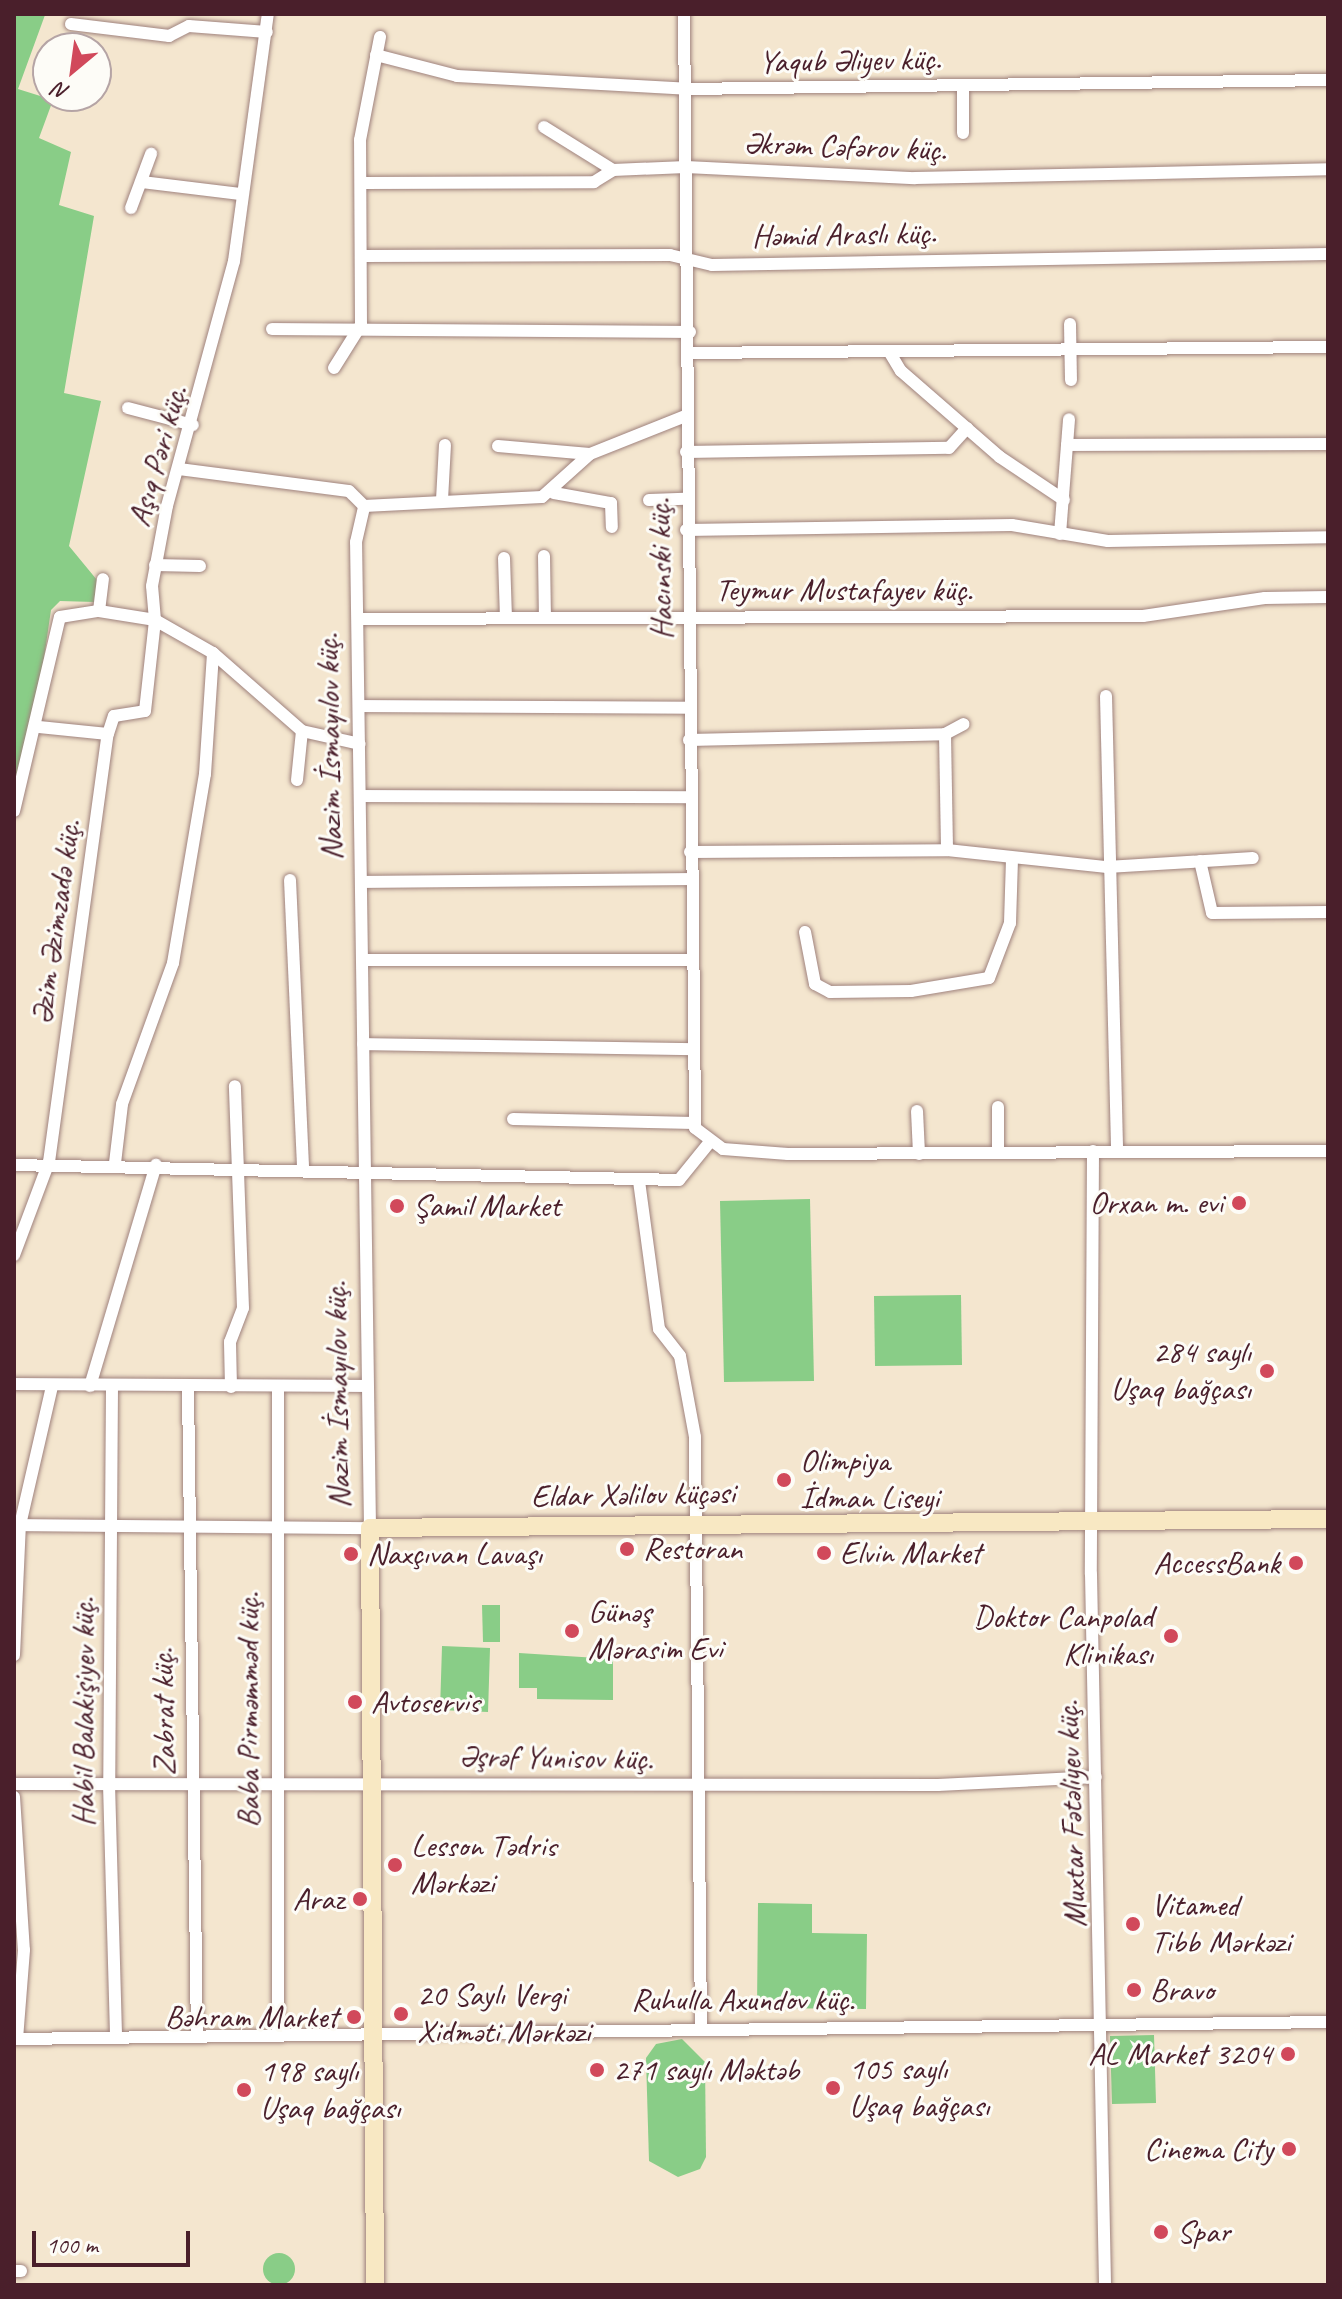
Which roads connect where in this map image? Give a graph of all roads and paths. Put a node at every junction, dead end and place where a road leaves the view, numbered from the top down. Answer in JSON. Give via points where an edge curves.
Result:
{"nodes":[{"id":1,"x":268,"y":14,"type":"edge"},
{"id":2,"x":684,"y":14,"type":"edge"},
{"id":3,"x":71,"y":24,"type":"dead end"},
{"id":4,"x":267,"y":32,"type":"junction"},
{"id":5,"x":380,"y":37,"type":"dead end"},
{"id":6,"x":376,"y":55,"type":"junction"},
{"id":7,"x":1328,"y":80,"type":"edge"},
{"id":8,"x":963,"y":85,"type":"junction"},
{"id":9,"x":687,"y":89,"type":"junction"},
{"id":10,"x":544,"y":127,"type":"dead end"},
{"id":11,"x":963,"y":133,"type":"dead end"},
{"id":12,"x":151,"y":154,"type":"dead end"},
{"id":13,"x":686,"y":167,"type":"junction"},
{"id":14,"x":1328,"y":169,"type":"edge"},
{"id":15,"x":613,"y":170,"type":"junction"},
{"id":16,"x":142,"y":182,"type":"junction"},
{"id":17,"x":363,"y":183,"type":"junction"},
{"id":18,"x":240,"y":194,"type":"junction"},
{"id":19,"x":131,"y":208,"type":"dead end"},
{"id":20,"x":1328,"y":254,"type":"edge"},
{"id":21,"x":363,"y":256,"type":"junction"},
{"id":22,"x":689,"y":261,"type":"junction"},
{"id":23,"x":1070,"y":324,"type":"dead end"},
{"id":24,"x":361,"y":325,"type":"junction"},
{"id":25,"x":272,"y":329,"type":"dead end"},
{"id":26,"x":690,"y":332,"type":"junction"},
{"id":27,"x":1328,"y":347,"type":"edge"},
{"id":28,"x":1070,"y":351,"type":"junction"},
{"id":29,"x":690,"y":353,"type":"junction"},
{"id":30,"x":890,"y":353,"type":"junction"},
{"id":31,"x":334,"y":368,"type":"dead end"},
{"id":32,"x":1071,"y":380,"type":"dead end"},
{"id":33,"x":128,"y":408,"type":"dead end"},
{"id":34,"x":688,"y":415,"type":"junction"},
{"id":35,"x":1069,"y":419,"type":"dead end"},
{"id":36,"x":193,"y":425,"type":"junction"},
{"id":37,"x":967,"y":428,"type":"junction"},
{"id":38,"x":1328,"y":444,"type":"edge"},
{"id":39,"x":445,"y":445,"type":"dead end"},
{"id":40,"x":1067,"y":445,"type":"junction"},
{"id":41,"x":498,"y":446,"type":"dead end"},
{"id":42,"x":686,"y":452,"type":"junction"},
{"id":43,"x":590,"y":454,"type":"junction"},
{"id":44,"x":179,"y":469,"type":"junction"},
{"id":45,"x":554,"y":493,"type":"junction"},
{"id":46,"x":685,"y":499,"type":"junction"},
{"id":47,"x":442,"y":500,"type":"junction"},
{"id":48,"x":649,"y":500,"type":"dead end"},
{"id":49,"x":1064,"y":500,"type":"junction"},
{"id":50,"x":364,"y":506,"type":"junction"},
{"id":51,"x":612,"y":527,"type":"dead end"},
{"id":52,"x":686,"y":530,"type":"junction"},
{"id":53,"x":1060,"y":534,"type":"junction"},
{"id":54,"x":1328,"y":537,"type":"edge"},
{"id":55,"x":544,"y":556,"type":"dead end"},
{"id":56,"x":504,"y":558,"type":"dead end"},
{"id":57,"x":155,"y":565,"type":"junction"},
{"id":58,"x":200,"y":566,"type":"dead end"},
{"id":59,"x":103,"y":579,"type":"dead end"},
{"id":60,"x":1328,"y":597,"type":"edge"},
{"id":61,"x":99,"y":611,"type":"junction"},
{"id":62,"x":687,"y":616,"type":"junction"},
{"id":63,"x":506,"y":617,"type":"junction"},
{"id":64,"x":545,"y":617,"type":"junction"},
{"id":65,"x":358,"y":619,"type":"junction"},
{"id":66,"x":155,"y":620,"type":"junction"},
{"id":67,"x":213,"y":653,"type":"junction"},
{"id":68,"x":1106,"y":696,"type":"dead end"},
{"id":69,"x":359,"y":706,"type":"junction"},
{"id":70,"x":688,"y":708,"type":"junction"},
{"id":71,"x":964,"y":724,"type":"dead end"},
{"id":72,"x":39,"y":727,"type":"junction"},
{"id":73,"x":302,"y":731,"type":"junction"},
{"id":74,"x":108,"y":734,"type":"junction"},
{"id":75,"x":945,"y":734,"type":"junction"},
{"id":76,"x":689,"y":740,"type":"junction"},
{"id":77,"x":360,"y":744,"type":"junction"},
{"id":78,"x":297,"y":780,"type":"dead end"},
{"id":79,"x":361,"y":796,"type":"junction"},
{"id":80,"x":690,"y":797,"type":"junction"},
{"id":81,"x":14,"y":811,"type":"edge"},
{"id":82,"x":947,"y":850,"type":"junction"},
{"id":83,"x":690,"y":852,"type":"junction"},
{"id":84,"x":1253,"y":858,"type":"dead end"},
{"id":85,"x":1012,"y":859,"type":"junction"},
{"id":86,"x":1200,"y":861,"type":"junction"},
{"id":87,"x":1107,"y":867,"type":"junction"},
{"id":88,"x":690,"y":879,"type":"junction"},
{"id":89,"x":290,"y":880,"type":"dead end"},
{"id":90,"x":362,"y":882,"type":"junction"},
{"id":91,"x":1328,"y":912,"type":"edge"},
{"id":92,"x":805,"y":932,"type":"dead end"},
{"id":93,"x":362,"y":960,"type":"junction"},
{"id":94,"x":691,"y":960,"type":"junction"},
{"id":95,"x":363,"y":1044,"type":"junction"},
{"id":96,"x":691,"y":1049,"type":"junction"},
{"id":97,"x":235,"y":1086,"type":"dead end"},
{"id":98,"x":998,"y":1107,"type":"dead end"},
{"id":99,"x":917,"y":1111,"type":"dead end"},
{"id":100,"x":513,"y":1119,"type":"dead end"},
{"id":101,"x":694,"y":1123,"type":"junction"},
{"id":102,"x":709,"y":1143,"type":"junction"},
{"id":103,"x":1117,"y":1150,"type":"junction"},
{"id":104,"x":1093,"y":1151,"type":"junction"},
{"id":105,"x":1328,"y":1151,"type":"edge"},
{"id":106,"x":998,"y":1152,"type":"junction"},
{"id":107,"x":919,"y":1154,"type":"junction"},
{"id":108,"x":49,"y":1162,"type":"junction"},
{"id":109,"x":115,"y":1163,"type":"junction"},
{"id":110,"x":14,"y":1165,"type":"edge"},
{"id":111,"x":156,"y":1165,"type":"junction"},
{"id":112,"x":238,"y":1169,"type":"junction"},
{"id":113,"x":303,"y":1169,"type":"junction"},
{"id":114,"x":363,"y":1172,"type":"junction"},
{"id":115,"x":639,"y":1181,"type":"junction"},
{"id":116,"x":14,"y":1255,"type":"edge"},
{"id":117,"x":14,"y":1384,"type":"edge"},
{"id":118,"x":52,"y":1386,"type":"junction"},
{"id":119,"x":90,"y":1386,"type":"junction"},
{"id":120,"x":367,"y":1386,"type":"junction"},
{"id":121,"x":112,"y":1387,"type":"junction"},
{"id":122,"x":188,"y":1387,"type":"junction"},
{"id":123,"x":231,"y":1387,"type":"junction"},
{"id":124,"x":278,"y":1387,"type":"junction"},
{"id":125,"x":1328,"y":1519,"type":"edge"},
{"id":126,"x":1095,"y":1521,"type":"junction"},
{"id":127,"x":695,"y":1524,"type":"junction"},
{"id":128,"x":17,"y":1525,"type":"edge"},
{"id":129,"x":109,"y":1528,"type":"junction"},
{"id":130,"x":370,"y":1528,"type":"junction"},
{"id":131,"x":187,"y":1531,"type":"junction"},
{"id":132,"x":275,"y":1532,"type":"junction"},
{"id":133,"x":14,"y":1655,"type":"edge"},
{"id":134,"x":1096,"y":1777,"type":"junction"},
{"id":135,"x":373,"y":1782,"type":"junction"},
{"id":136,"x":14,"y":1784,"type":"edge"},
{"id":137,"x":109,"y":1784,"type":"junction"},
{"id":138,"x":275,"y":1784,"type":"junction"},
{"id":139,"x":191,"y":1785,"type":"junction"},
{"id":140,"x":699,"y":1785,"type":"junction"},
{"id":141,"x":14,"y":1797,"type":"edge"},
{"id":142,"x":1328,"y":2022,"type":"edge"},
{"id":143,"x":1102,"y":2024,"type":"junction"},
{"id":144,"x":701,"y":2025,"type":"junction"},
{"id":145,"x":373,"y":2033,"type":"junction"},
{"id":146,"x":278,"y":2034,"type":"junction"},
{"id":147,"x":197,"y":2036,"type":"junction"},
{"id":148,"x":116,"y":2037,"type":"junction"},
{"id":149,"x":15,"y":2039,"type":"edge"},
{"id":150,"x":375,"y":2285,"type":"edge"},
{"id":151,"x":1105,"y":2285,"type":"edge"}],
"edges":[{"from":1,"to":4,"type":"street","name":"Aşıq Pəri küç."},
{"from":2,"to":9,"type":"street","name":"Hacınski küç."},
{"from":3,"to":4,"type":"street","via":[[169,36],[189,26]]},
{"from":4,"to":18,"type":"street","name":"Aşıq Pəri küç."},
{"from":5,"to":6,"type":"street"},
{"from":6,"to":9,"type":"street","name":"Yaqub Əliyev küç.","via":[[457,76]]},
{"from":6,"to":17,"type":"street","via":[[360,140]]},
{"from":7,"to":8,"type":"street","name":"Yaqub Əliyev küç."},
{"from":8,"to":9,"type":"street","name":"Yaqub Əliyev küç."},
{"from":8,"to":11,"type":"street"},
{"from":9,"to":13,"type":"street","name":"Hacınski küç."},
{"from":10,"to":15,"type":"street"},
{"from":12,"to":16,"type":"street"},
{"from":13,"to":14,"type":"street","name":"Əkrəm Cəfərov küç.","via":[[915,178]]},
{"from":13,"to":15,"type":"street","name":"Əkrəm Cəfərov küç."},
{"from":13,"to":22,"type":"street","name":"Hacınski küç."},
{"from":15,"to":17,"type":"street","name":"Əkrəm Cəfərov küç.","via":[[594,182]]},
{"from":16,"to":18,"type":"street"},
{"from":16,"to":19,"type":"street"},
{"from":17,"to":21,"type":"street"},
{"from":18,"to":36,"type":"street","name":"Aşıq Pəri küç.","via":[[222,325]]},
{"from":20,"to":22,"type":"street","name":"Həmid Araslı küç."},
{"from":21,"to":22,"type":"street","name":"Həmid Araslı küç."},
{"from":21,"to":24,"type":"street"},
{"from":22,"to":26,"type":"street","name":"Hacınski küç."},
{"from":23,"to":28,"type":"street"},
{"from":24,"to":25,"type":"street"},
{"from":24,"to":26,"type":"street"},
{"from":24,"to":31,"type":"street"},
{"from":26,"to":29,"type":"street","name":"Hacınski küç."},
{"from":27,"to":28,"type":"street"},
{"from":28,"to":30,"type":"street"},
{"from":28,"to":32,"type":"street"},
{"from":29,"to":30,"type":"street"},
{"from":29,"to":34,"type":"street","name":"Hacınski küç."},
{"from":30,"to":37,"type":"street"},
{"from":33,"to":36,"type":"street"},
{"from":34,"to":42,"type":"street","name":"Hacınski küç."},
{"from":34,"to":43,"type":"street"},
{"from":35,"to":40,"type":"street"},
{"from":36,"to":44,"type":"street","name":"Aşıq Pəri küç."},
{"from":37,"to":42,"type":"street","via":[[949,448]]},
{"from":37,"to":49,"type":"street"},
{"from":38,"to":40,"type":"street"},
{"from":39,"to":47,"type":"street"},
{"from":40,"to":49,"type":"street"},
{"from":41,"to":43,"type":"street"},
{"from":42,"to":46,"type":"street","name":"Hacınski küç."},
{"from":43,"to":45,"type":"street"},
{"from":44,"to":50,"type":"street","via":[[349,491]]},
{"from":44,"to":57,"type":"street","name":"Aşıq Pəri küç."},
{"from":45,"to":47,"type":"street"},
{"from":45,"to":51,"type":"street","via":[[611,503]]},
{"from":46,"to":48,"type":"street"},
{"from":46,"to":52,"type":"street","name":"Hacınski küç."},
{"from":47,"to":50,"type":"street"},
{"from":49,"to":53,"type":"street"},
{"from":50,"to":65,"type":"street","name":"Nazim İsmayılov küç.","via":[[356,542]]},
{"from":52,"to":53,"type":"street","via":[[1012,525]]},
{"from":52,"to":62,"type":"street","name":"Hacınski küç."},
{"from":53,"to":54,"type":"street","via":[[1108,541]]},
{"from":55,"to":64,"type":"street"},
{"from":56,"to":63,"type":"street"},
{"from":57,"to":58,"type":"street"},
{"from":57,"to":66,"type":"street","name":"Aşıq Pəri küç."},
{"from":59,"to":61,"type":"street"},
{"from":60,"to":62,"type":"street","name":"Teymur Mustafayev küç.","via":[[1265,598],[1152,616]]},
{"from":61,"to":66,"type":"street"},
{"from":61,"to":72,"type":"street","via":[[60,617]]},
{"from":62,"to":64,"type":"street","name":"Teymur Mustafayev küç."},
{"from":62,"to":70,"type":"street","name":"Hacınski küç."},
{"from":63,"to":64,"type":"street","name":"Teymur Mustafayev küç."},
{"from":63,"to":65,"type":"street","name":"Teymur Mustafayev küç."},
{"from":65,"to":69,"type":"street","name":"Nazim İsmayılov küç."},
{"from":66,"to":67,"type":"street"},
{"from":66,"to":74,"type":"street","via":[[145,711],[114,716]]},
{"from":67,"to":73,"type":"street"},
{"from":67,"to":109,"type":"street","via":[[205,774],[173,963],[122,1104]]},
{"from":68,"to":87,"type":"street"},
{"from":69,"to":70,"type":"street"},
{"from":69,"to":77,"type":"street","name":"Nazim İsmayılov küç."},
{"from":70,"to":76,"type":"street","name":"Hacınski küç."},
{"from":71,"to":75,"type":"street"},
{"from":72,"to":74,"type":"street"},
{"from":72,"to":81,"type":"street"},
{"from":73,"to":77,"type":"street"},
{"from":73,"to":78,"type":"street"},
{"from":74,"to":108,"type":"street","name":"Əzim Əzimzadə küç."},
{"from":75,"to":76,"type":"street"},
{"from":75,"to":82,"type":"street"},
{"from":76,"to":80,"type":"street","name":"Hacınski küç."},
{"from":77,"to":79,"type":"street","name":"Nazim İsmayılov küç."},
{"from":79,"to":80,"type":"street"},
{"from":79,"to":90,"type":"street","name":"Nazim İsmayılov küç."},
{"from":80,"to":83,"type":"street","name":"Hacınski küç."},
{"from":82,"to":83,"type":"street"},
{"from":82,"to":85,"type":"street"},
{"from":83,"to":88,"type":"street","name":"Hacınski küç."},
{"from":84,"to":86,"type":"street"},
{"from":85,"to":87,"type":"street"},
{"from":85,"to":92,"type":"street","via":[[1010,923],[989,978],[911,991],[830,992],[815,984]]},
{"from":86,"to":87,"type":"street"},
{"from":86,"to":91,"type":"street","via":[[1212,913]]},
{"from":87,"to":103,"type":"street"},
{"from":88,"to":90,"type":"street"},
{"from":88,"to":94,"type":"street","name":"Hacınski küç."},
{"from":89,"to":113,"type":"street"},
{"from":90,"to":93,"type":"street","name":"Nazim İsmayılov küç."},
{"from":93,"to":94,"type":"street"},
{"from":93,"to":95,"type":"street","name":"Nazim İsmayılov küç."},
{"from":94,"to":96,"type":"street","name":"Hacınski küç."},
{"from":95,"to":96,"type":"street"},
{"from":95,"to":114,"type":"street","name":"Nazim İsmayılov küç."},
{"from":96,"to":101,"type":"street","name":"Hacınski küç."},
{"from":97,"to":112,"type":"street"},
{"from":98,"to":106,"type":"street"},
{"from":99,"to":107,"type":"street"},
{"from":100,"to":101,"type":"street"},
{"from":101,"to":102,"type":"street"},
{"from":102,"to":107,"type":"street","via":[[738,1151]]},
{"from":102,"to":115,"type":"street","via":[[686,1179]]},
{"from":103,"to":104,"type":"street"},
{"from":103,"to":105,"type":"street"},
{"from":104,"to":106,"type":"street"},
{"from":104,"to":126,"type":"street","name":"Muxtar Fətəliyev küç."},
{"from":106,"to":107,"type":"street"},
{"from":108,"to":109,"type":"street"},
{"from":108,"to":110,"type":"street"},
{"from":108,"to":116,"type":"street","name":"Əzim Əzimzadə küç."},
{"from":109,"to":111,"type":"street"},
{"from":111,"to":112,"type":"street"},
{"from":111,"to":119,"type":"street"},
{"from":112,"to":113,"type":"street"},
{"from":112,"to":123,"type":"street","via":[[243,1308],[230,1342]]},
{"from":113,"to":114,"type":"street"},
{"from":114,"to":115,"type":"street"},
{"from":114,"to":120,"type":"street","name":"Nazim İsmayılov küç."},
{"from":115,"to":127,"type":"street","via":[[659,1329],[680,1356],[695,1437]]},
{"from":117,"to":118,"type":"street"},
{"from":118,"to":119,"type":"street"},
{"from":118,"to":128,"type":"street"},
{"from":119,"to":121,"type":"street"},
{"from":120,"to":124,"type":"street"},
{"from":120,"to":130,"type":"street","name":"Nazim İsmayılov küç."},
{"from":121,"to":122,"type":"street"},
{"from":121,"to":129,"type":"street","name":"Habil Balakişiyev küç."},
{"from":122,"to":123,"type":"street"},
{"from":122,"to":131,"type":"street","name":"Zabrat küç."},
{"from":123,"to":124,"type":"street"},
{"from":124,"to":132,"type":"street","name":"Baba Pirməmməd küç."},
{"from":125,"to":126,"type":"street","name":"Eldar Xəlilov küçəsi"},
{"from":126,"to":127,"type":"street","name":"Eldar Xəlilov küçəsi"},
{"from":126,"to":134,"type":"street","name":"Muxtar Fətəliyev küç."},
{"from":127,"to":130,"type":"street","name":"Eldar Xəlilov küçəsi"},
{"from":127,"to":140,"type":"street"},
{"from":128,"to":129,"type":"street"},
{"from":128,"to":133,"type":"street"},
{"from":129,"to":131,"type":"street"},
{"from":129,"to":137,"type":"street","name":"Habil Balakişiyev küç."},
{"from":130,"to":132,"type":"street"},
{"from":130,"to":135,"type":"street","name":"Nazim İsmayılov küç."},
{"from":131,"to":132,"type":"street"},
{"from":131,"to":139,"type":"street","name":"Zabrat küç."},
{"from":132,"to":138,"type":"street","name":"Baba Pirməmməd küç."},
{"from":134,"to":140,"type":"street","name":"Əşrəf Yunisov küç."},
{"from":134,"to":143,"type":"street","name":"Muxtar Fətəliyev küç."},
{"from":135,"to":138,"type":"street","name":"Əşrəf Yunisov küç."},
{"from":135,"to":140,"type":"street","name":"Əşrəf Yunisov küç."},
{"from":135,"to":145,"type":"street","name":"Nazim İsmayılov küç."},
{"from":136,"to":137,"type":"street","name":"Əşrəf Yunisov küç."},
{"from":137,"to":139,"type":"street","name":"Əşrəf Yunisov küç."},
{"from":137,"to":148,"type":"street","name":"Habil Balakişiyev küç."},
{"from":138,"to":139,"type":"street","name":"Əşrəf Yunisov küç."},
{"from":138,"to":146,"type":"street","name":"Baba Pirməmməd küç."},
{"from":139,"to":147,"type":"street","name":"Zabrat küç."},
{"from":140,"to":144,"type":"street"},
{"from":141,"to":149,"type":"street","via":[[24,1950]]},
{"from":142,"to":143,"type":"street","name":"Ruhulla Axundov küç."},
{"from":143,"to":144,"type":"street","name":"Ruhulla Axundov küç."},
{"from":143,"to":151,"type":"street","name":"Muxtar Fətəliyev küç."},
{"from":144,"to":145,"type":"street","name":"Ruhulla Axundov küç."},
{"from":145,"to":146,"type":"street","name":"Ruhulla Axundov küç."},
{"from":145,"to":150,"type":"street","name":"Nazim İsmayılov küç."},
{"from":146,"to":147,"type":"street","name":"Ruhulla Axundov küç."},
{"from":147,"to":148,"type":"street","name":"Ruhulla Axundov küç."},
{"from":148,"to":149,"type":"street","name":"Ruhulla Axundov küç."}]}
